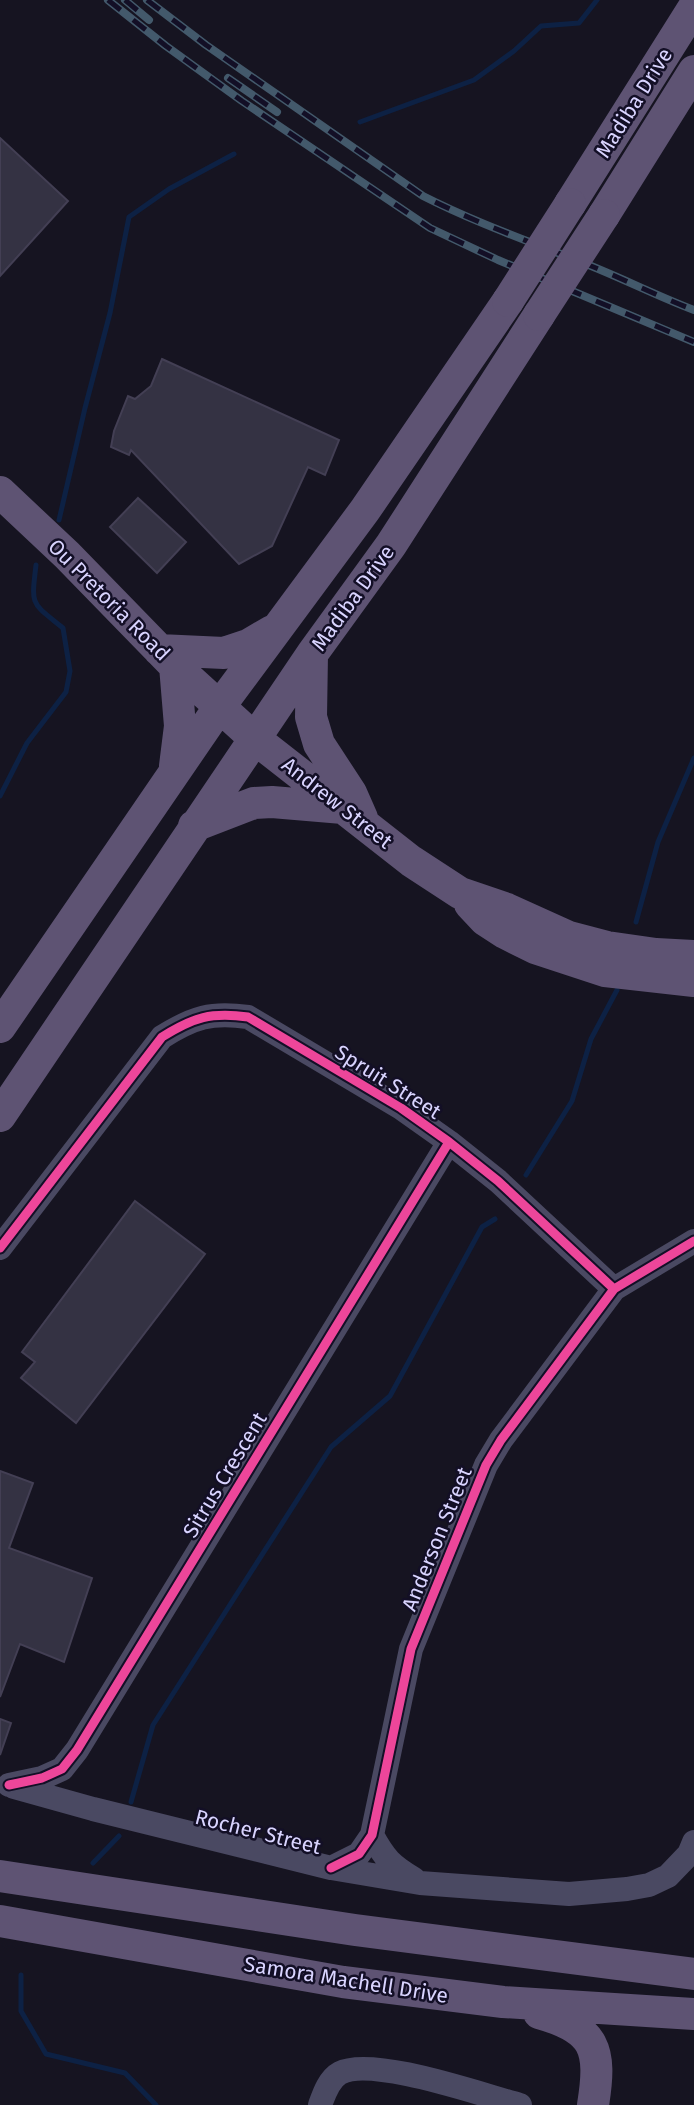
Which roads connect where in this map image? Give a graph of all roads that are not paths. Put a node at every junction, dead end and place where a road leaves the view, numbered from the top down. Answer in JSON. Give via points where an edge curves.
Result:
{"nodes":[{"id":1,"x":694,"y":7,"type":"edge"},
{"id":2,"x":694,"y":71,"type":"edge"},
{"id":3,"x":0,"y":492,"type":"edge"},
{"id":4,"x":276,"y":629,"type":"junction"},
{"id":5,"x":312,"y":654,"type":"junction"},
{"id":6,"x":167,"y":658,"type":"junction"},
{"id":7,"x":220,"y":706,"type":"junction"},
{"id":8,"x":254,"y":738,"type":"junction"},
{"id":9,"x":175,"y":771,"type":"junction"},
{"id":10,"x":354,"y":817,"type":"junction"},
{"id":11,"x":194,"y":827,"type":"junction"},
{"id":12,"x":460,"y":893,"type":"junction"},
{"id":13,"x":694,"y":956,"type":"edge"},
{"id":14,"x":694,"y":981,"type":"edge"},
{"id":15,"x":0,"y":1027,"type":"edge"},
{"id":16,"x":0,"y":1116,"type":"edge"},
{"id":17,"x":449,"y":1142,"type":"junction"},
{"id":18,"x":694,"y":1241,"type":"edge"},
{"id":19,"x":0,"y":1248,"type":"edge"},
{"id":20,"x":614,"y":1289,"type":"junction"},
{"id":21,"x":62,"y":1769,"type":"junction"},
{"id":22,"x":5,"y":1784,"type":"edge"},
{"id":23,"x":93,"y":1809,"type":"junction"},
{"id":24,"x":372,"y":1835,"type":"junction"},
{"id":25,"x":694,"y":1842,"type":"edge"},
{"id":26,"x":331,"y":1868,"type":"junction"},
{"id":27,"x":0,"y":1876,"type":"edge"},
{"id":28,"x":420,"y":1883,"type":"junction"},
{"id":29,"x":0,"y":1921,"type":"edge"},
{"id":30,"x":694,"y":1974,"type":"edge"},
{"id":31,"x":503,"y":2002,"type":"junction"},
{"id":32,"x":694,"y":2014,"type":"edge"},
{"id":33,"x":320,"y":2105,"type":"edge"},
{"id":34,"x":520,"y":2105,"type":"edge"},
{"id":35,"x":593,"y":2105,"type":"edge"}],
"edges":[{"from":1,"to":4,"type":"main road","name":"Madiba Drive","bridge":true,"via":[[508,301],[365,510]]},
{"from":2,"to":5,"type":"main road","name":"Madiba Drive","bridge":true,"via":[[391,545]]},
{"from":3,"to":6,"type":"main road","name":"Ou Pretoria Road"},
{"from":4,"to":6,"type":"main road","via":[[224,653]]},
{"from":4,"to":7,"type":"main road","name":"Madiba Drive"},
{"from":5,"to":8,"type":"main road","name":"Madiba Drive"},
{"from":5,"to":10,"type":"main road","via":[[311,717],[319,744],[351,793]]},
{"from":6,"to":7,"type":"main road","name":"Ou Pretoria Road"},
{"from":6,"to":9,"type":"main road","via":[[180,726]]},
{"from":7,"to":8,"type":"main road","name":"Andrew Street"},
{"from":7,"to":9,"type":"main road","name":"Madiba Drive"},
{"from":8,"to":10,"type":"main road","name":"Andrew Street"},
{"from":8,"to":11,"type":"main road","name":"Madiba Drive"},
{"from":9,"to":15,"type":"main road","name":"Madiba Drive"},
{"from":10,"to":11,"type":"main road","via":[[254,803]]},
{"from":10,"to":12,"type":"main road","name":"Andrew Street"},
{"from":11,"to":16,"type":"main road","name":"Madiba Drive"},
{"from":12,"to":13,"type":"main road","name":"Andrew Street","via":[[582,941]]},
{"from":12,"to":14,"type":"main road","name":"Andrew Street","via":[[485,920],[536,948],[605,971]]},
{"from":17,"to":19,"type":"street","name":"Spruit Street","via":[[401,1108],[248,1017],[222,1014],[185,1023],[163,1037]]},
{"from":17,"to":20,"type":"street","name":"Spruit Street"},
{"from":17,"to":21,"type":"street","name":"Sitrus Crescent"},
{"from":18,"to":20,"type":"street","name":"Anderson Street"},
{"from":20,"to":24,"type":"street","name":"Anderson Street","via":[[501,1440],[477,1484],[411,1649]]},
{"from":21,"to":22,"type":"street","via":[[42,1778]]},
{"from":21,"to":23,"type":"street","name":"Rocher Street","via":[[66,1791]]},
{"from":22,"to":23,"type":"street","name":"Rocher Street"},
{"from":23,"to":26,"type":"street","name":"Rocher Street"},
{"from":24,"to":26,"type":"street","via":[[359,1854]]},
{"from":24,"to":28,"type":"street","via":[[384,1857]]},
{"from":25,"to":28,"type":"street","name":"Rocher Street","via":[[668,1876],[638,1887],[569,1894]]},
{"from":26,"to":28,"type":"street","name":"Rocher Street"},
{"from":27,"to":30,"type":"main road","via":[[355,1930]]},
{"from":29,"to":31,"type":"main road","name":"Samora Machell Drive","via":[[343,1982]]},
{"from":31,"to":32,"type":"main road","name":"Samora Machell Drive"},
{"from":31,"to":35,"type":"main road","via":[[564,2020],[585,2035],[597,2065]]},
{"from":33,"to":34,"type":"street","via":[[338,2074],[355,2068],[398,2072]]}]}
